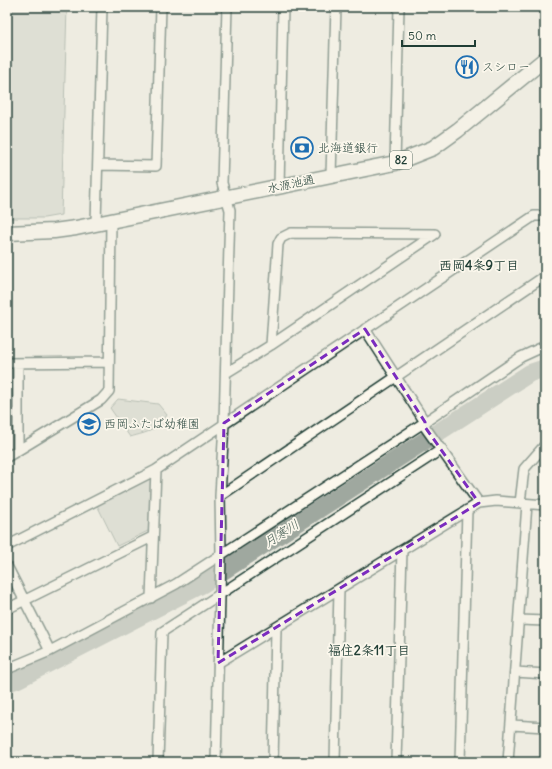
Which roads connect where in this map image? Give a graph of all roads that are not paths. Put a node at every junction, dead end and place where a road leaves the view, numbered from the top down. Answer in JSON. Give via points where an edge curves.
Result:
{"nodes":[{"id":1,"x":102,"y":7,"type":"edge"},
{"id":2,"x":161,"y":7,"type":"edge"},
{"id":3,"x":227,"y":7,"type":"edge"},
{"id":4,"x":283,"y":7,"type":"edge"},
{"id":5,"x":336,"y":7,"type":"edge"},
{"id":6,"x":399,"y":7,"type":"edge"},
{"id":7,"x":545,"y":59,"type":"edge"},
{"id":8,"x":395,"y":162,"type":"junction"},
{"id":9,"x":99,"y":165,"type":"junction"},
{"id":10,"x":331,"y":175,"type":"junction"},
{"id":11,"x":279,"y":186,"type":"junction"},
{"id":12,"x":227,"y":197,"type":"junction"},
{"id":13,"x":545,"y":216,"type":"edge"},
{"id":14,"x":111,"y":220,"type":"junction"},
{"id":15,"x":96,"y":224,"type":"junction"},
{"id":16,"x":7,"y":233,"type":"edge"},
{"id":17,"x":545,"y":276,"type":"edge"},
{"id":18,"x":365,"y":329,"type":"junction"},
{"id":19,"x":271,"y":345,"type":"junction"},
{"id":20,"x":545,"y":346,"type":"edge"},
{"id":21,"x":109,"y":362,"type":"junction"},
{"id":22,"x":7,"y":364,"type":"edge"},
{"id":23,"x":18,"y":364,"type":"junction"},
{"id":24,"x":226,"y":373,"type":"junction"},
{"id":25,"x":396,"y":376,"type":"junction"},
{"id":26,"x":224,"y":423,"type":"junction"},
{"id":27,"x":425,"y":425,"type":"junction"},
{"id":28,"x":545,"y":445,"type":"edge"},
{"id":29,"x":440,"y":448,"type":"junction"},
{"id":30,"x":18,"y":450,"type":"junction"},
{"id":31,"x":7,"y":457,"type":"edge"},
{"id":32,"x":156,"y":470,"type":"junction"},
{"id":33,"x":220,"y":496,"type":"junction"},
{"id":34,"x":479,"y":503,"type":"junction"},
{"id":35,"x":524,"y":503,"type":"junction"},
{"id":36,"x":545,"y":504,"type":"edge"},
{"id":37,"x":466,"y":510,"type":"junction"},
{"id":38,"x":152,"y":537,"type":"junction"},
{"id":39,"x":7,"y":546,"type":"edge"},
{"id":40,"x":402,"y":550,"type":"junction"},
{"id":41,"x":221,"y":557,"type":"junction"},
{"id":42,"x":7,"y":566,"type":"edge"},
{"id":43,"x":339,"y":589,"type":"junction"},
{"id":44,"x":220,"y":590,"type":"junction"},
{"id":45,"x":151,"y":598,"type":"junction"},
{"id":46,"x":24,"y":600,"type":"junction"},
{"id":47,"x":7,"y":609,"type":"edge"},
{"id":48,"x":520,"y":620,"type":"junction"},
{"id":49,"x":545,"y":621,"type":"edge"},
{"id":50,"x":276,"y":629,"type":"junction"},
{"id":51,"x":50,"y":650,"type":"junction"},
{"id":52,"x":218,"y":663,"type":"junction"},
{"id":53,"x":7,"y":669,"type":"edge"},
{"id":54,"x":516,"y":672,"type":"junction"},
{"id":55,"x":545,"y":674,"type":"edge"},
{"id":56,"x":512,"y":725,"type":"junction"},
{"id":57,"x":545,"y":727,"type":"edge"},
{"id":58,"x":158,"y":762,"type":"edge"},
{"id":59,"x":216,"y":762,"type":"edge"},
{"id":60,"x":273,"y":762,"type":"edge"},
{"id":61,"x":335,"y":762,"type":"edge"},
{"id":62,"x":396,"y":762,"type":"edge"},
{"id":63,"x":460,"y":762,"type":"edge"},
{"id":64,"x":508,"y":762,"type":"edge"}],
"edges":[{"from":1,"to":9,"type":"street"},
{"from":2,"to":9,"type":"street","via":[[156,166]]},
{"from":3,"to":12,"type":"street","via":[[222,183]]},
{"from":4,"to":11,"type":"street"},
{"from":5,"to":10,"type":"street"},
{"from":6,"to":8,"type":"street"},
{"from":7,"to":8,"type":"main road","name":"水源池通","number":"82","via":[[464,126],[433,148]]},
{"from":8,"to":10,"type":"main road","name":"水源池通","number":"82"},
{"from":9,"to":15,"type":"street"},
{"from":10,"to":11,"type":"main road","name":"水源池通","number":"82"},
{"from":11,"to":12,"type":"main road","name":"水源池通","number":"82"},
{"from":12,"to":14,"type":"main road","name":"水源池通","number":"82"},
{"from":12,"to":24,"type":"street","via":[[230,210]]},
{"from":13,"to":18,"type":"street","via":[[534,216]]},
{"from":14,"to":15,"type":"main road","name":"水源池通","number":"82"},
{"from":14,"to":21,"type":"street"},
{"from":15,"to":16,"type":"main road","name":"水源池通","number":"82","via":[[54,231]]},
{"from":17,"to":25,"type":"street"},
{"from":18,"to":25,"type":"street"},
{"from":18,"to":26,"type":"street"},
{"from":19,"to":19,"type":"street","via":[[428,239],[435,234],[286,235],[278,244]]},
{"from":19,"to":24,"type":"street"},
{"from":20,"to":27,"type":"street","via":[[521,357]]},
{"from":21,"to":23,"type":"street"},
{"from":21,"to":30,"type":"street","via":[[109,391],[101,400]]},
{"from":22,"to":23,"type":"street"},
{"from":23,"to":30,"type":"street"},
{"from":24,"to":26,"type":"street"},
{"from":25,"to":27,"type":"street"},
{"from":25,"to":33,"type":"street"},
{"from":26,"to":32,"type":"street"},
{"from":26,"to":33,"type":"street"},
{"from":27,"to":29,"type":"street"},
{"from":27,"to":41,"type":"street"},
{"from":28,"to":35,"type":"street","via":[[524,469]]},
{"from":29,"to":34,"type":"street"},
{"from":29,"to":44,"type":"street"},
{"from":30,"to":31,"type":"street"},
{"from":32,"to":38,"type":"street"},
{"from":32,"to":39,"type":"street"},
{"from":33,"to":41,"type":"street"},
{"from":34,"to":35,"type":"street"},
{"from":34,"to":37,"type":"street"},
{"from":35,"to":36,"type":"street"},
{"from":35,"to":48,"type":"street"},
{"from":37,"to":40,"type":"street"},
{"from":37,"to":63,"type":"street"},
{"from":38,"to":45,"type":"street"},
{"from":38,"to":46,"type":"street"},
{"from":40,"to":43,"type":"street"},
{"from":40,"to":62,"type":"street"},
{"from":41,"to":44,"type":"street"},
{"from":41,"to":45,"type":"street"},
{"from":42,"to":46,"type":"street"},
{"from":43,"to":50,"type":"street"},
{"from":43,"to":61,"type":"street"},
{"from":44,"to":52,"type":"street"},
{"from":44,"to":58,"type":"street","via":[[162,632]]},
{"from":45,"to":51,"type":"street"},
{"from":46,"to":47,"type":"street"},
{"from":46,"to":51,"type":"street"},
{"from":48,"to":49,"type":"street"},
{"from":48,"to":54,"type":"street"},
{"from":50,"to":52,"type":"street"},
{"from":50,"to":60,"type":"street"},
{"from":51,"to":53,"type":"street"},
{"from":52,"to":59,"type":"street"},
{"from":54,"to":55,"type":"street"},
{"from":54,"to":56,"type":"street"},
{"from":56,"to":57,"type":"street"},
{"from":56,"to":64,"type":"street"}]}
